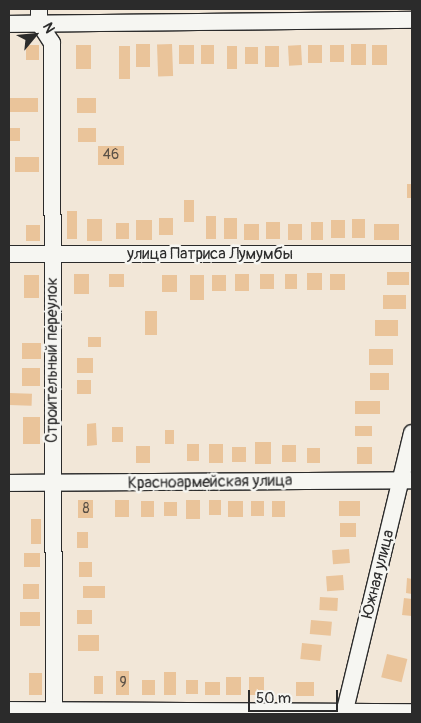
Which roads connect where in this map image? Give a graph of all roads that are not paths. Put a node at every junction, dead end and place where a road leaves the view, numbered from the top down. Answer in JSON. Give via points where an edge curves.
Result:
{"nodes":[{"id":1,"x":291,"y":14,"type":"edge"},
{"id":2,"x":39,"y":16,"type":"edge"},
{"id":3,"x":412,"y":20,"type":"edge"},
{"id":4,"x":9,"y":24,"type":"edge"},
{"id":5,"x":9,"y":254,"type":"edge"},
{"id":6,"x":412,"y":254,"type":"edge"},
{"id":7,"x":53,"y":255,"type":"junction"},
{"id":8,"x":412,"y":433,"type":"edge"},
{"id":9,"x":407,"y":480,"type":"edge"},
{"id":10,"x":9,"y":483,"type":"edge"},
{"id":11,"x":52,"y":484,"type":"junction"},
{"id":12,"x":9,"y":710,"type":"edge"},
{"id":13,"x":412,"y":712,"type":"edge"},
{"id":14,"x":54,"y":713,"type":"edge"},
{"id":15,"x":344,"y":713,"type":"edge"}],
"edges":[{"from":1,"to":2,"type":"street"},
{"from":1,"to":3,"type":"street"},
{"from":2,"to":4,"type":"street"},
{"from":2,"to":7,"type":"street","name":"Строительный переулок","via":[[52,43]]},
{"from":5,"to":7,"type":"street","name":"улица Патриса Лумумбы"},
{"from":6,"to":7,"type":"street","name":"улица Патриса Лумумбы"},
{"from":7,"to":11,"type":"street","name":"Строительный переулок"},
{"from":8,"to":9,"type":"street","name":"Южная улица"},
{"from":9,"to":11,"type":"street","name":"Красноармейская улица"},
{"from":9,"to":15,"type":"street","name":"Южная улица"},
{"from":10,"to":11,"type":"street","name":"Красноармейская улица"},
{"from":11,"to":14,"type":"street","name":"Строительный переулок"},
{"from":12,"to":14,"type":"street"},
{"from":13,"to":15,"type":"street"},
{"from":14,"to":15,"type":"street"}]}
